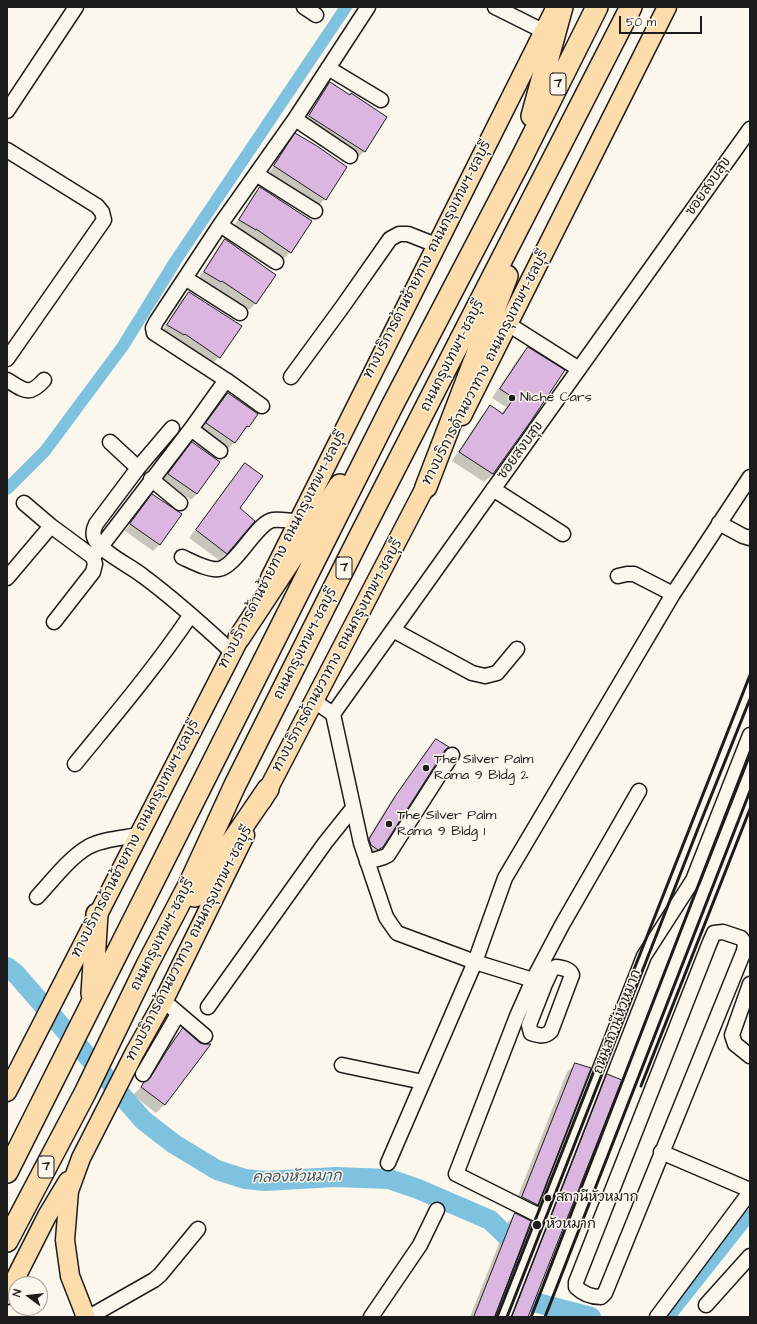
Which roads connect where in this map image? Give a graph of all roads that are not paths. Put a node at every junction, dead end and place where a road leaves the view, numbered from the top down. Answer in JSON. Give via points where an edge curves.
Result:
{"nodes":[{"id":1,"x":76,"y":7,"type":"edge"},
{"id":2,"x":304,"y":7,"type":"edge"},
{"id":3,"x":368,"y":7,"type":"edge"},
{"id":4,"x":495,"y":7,"type":"edge"},
{"id":5,"x":556,"y":7,"type":"edge"},
{"id":6,"x":562,"y":7,"type":"edge"},
{"id":7,"x":597,"y":7,"type":"edge"},
{"id":8,"x":631,"y":7,"type":"edge"},
{"id":9,"x":667,"y":7,"type":"edge"},
{"id":10,"x":316,"y":15,"type":"dead end"},
{"id":11,"x":543,"y":31,"type":"junction"},
{"id":12,"x":328,"y":68,"type":"junction"},
{"id":13,"x":381,"y":100,"type":"dead end"},
{"id":14,"x":7,"y":111,"type":"edge"},
{"id":15,"x":295,"y":119,"type":"junction"},
{"id":16,"x":750,"y":129,"type":"edge"},
{"id":17,"x":7,"y":150,"type":"edge"},
{"id":18,"x":350,"y":156,"type":"dead end"},
{"id":19,"x":520,"y":161,"type":"junction"},
{"id":20,"x":256,"y":174,"type":"junction"},
{"id":21,"x":546,"y":175,"type":"junction"},
{"id":22,"x":314,"y":211,"type":"dead end"},
{"id":23,"x":220,"y":226,"type":"junction"},
{"id":24,"x":436,"y":245,"type":"junction"},
{"id":25,"x":276,"y":262,"type":"dead end"},
{"id":26,"x":185,"y":278,"type":"junction"},
{"id":27,"x":240,"y":313,"type":"dead end"},
{"id":28,"x":508,"y":324,"type":"junction"},
{"id":29,"x":7,"y":359,"type":"edge"},
{"id":30,"x":579,"y":369,"type":"junction"},
{"id":31,"x":291,"y":377,"type":"dead end"},
{"id":32,"x":7,"y":380,"type":"edge"},
{"id":33,"x":44,"y":380,"type":"dead end"},
{"id":34,"x":226,"y":380,"type":"junction"},
{"id":35,"x":262,"y":406,"type":"dead end"},
{"id":36,"x":392,"y":406,"type":"junction"},
{"id":37,"x":172,"y":428,"type":"dead end"},
{"id":38,"x":191,"y":429,"type":"junction"},
{"id":39,"x":110,"y":442,"type":"dead end"},
{"id":40,"x":220,"y":451,"type":"dead end"},
{"id":41,"x":138,"y":468,"type":"junction"},
{"id":42,"x":750,"y":477,"type":"edge"},
{"id":43,"x":151,"y":479,"type":"junction"},
{"id":44,"x":426,"y":487,"type":"junction"},
{"id":45,"x":493,"y":489,"type":"junction"},
{"id":46,"x":24,"y":503,"type":"dead end"},
{"id":47,"x":180,"y":503,"type":"dead end"},
{"id":48,"x":298,"y":521,"type":"junction"},
{"id":49,"x":719,"y":523,"type":"junction"},
{"id":50,"x":51,"y":526,"type":"junction"},
{"id":51,"x":563,"y":534,"type":"dead end"},
{"id":52,"x":750,"y":538,"type":"edge"},
{"id":53,"x":97,"y":552,"type":"junction"},
{"id":54,"x":182,"y":557,"type":"dead end"},
{"id":55,"x":8,"y":574,"type":"edge"},
{"id":56,"x":618,"y":576,"type":"dead end"},
{"id":57,"x":673,"y":594,"type":"junction"},
{"id":58,"x":190,"y":616,"type":"junction"},
{"id":59,"x":54,"y":622,"type":"dead end"},
{"id":60,"x":393,"y":630,"type":"junction"},
{"id":61,"x":236,"y":645,"type":"junction"},
{"id":62,"x":518,"y":649,"type":"dead end"},
{"id":63,"x":314,"y":701,"type":"junction"},
{"id":64,"x":333,"y":714,"type":"junction"},
{"id":65,"x":750,"y":735,"type":"edge"},
{"id":66,"x":452,"y":755,"type":"dead end"},
{"id":67,"x":75,"y":764,"type":"dead end"},
{"id":68,"x":268,"y":789,"type":"junction"},
{"id":69,"x":639,"y":791,"type":"dead end"},
{"id":70,"x":353,"y":808,"type":"junction"},
{"id":71,"x":139,"y":836,"type":"junction"},
{"id":72,"x":367,"y":862,"type":"junction"},
{"id":73,"x":37,"y":897,"type":"dead end"},
{"id":74,"x":97,"y":914,"type":"junction"},
{"id":75,"x":475,"y":962,"type":"junction"},
{"id":76,"x":147,"y":965,"type":"junction"},
{"id":77,"x":532,"y":980,"type":"junction"},
{"id":78,"x":750,"y":984,"type":"edge"},
{"id":79,"x":164,"y":1000,"type":"junction"},
{"id":80,"x":91,"y":1003,"type":"junction"},
{"id":81,"x":208,"y":1007,"type":"dead end"},
{"id":82,"x":178,"y":1014,"type":"junction"},
{"id":83,"x":517,"y":1016,"type":"junction"},
{"id":84,"x":529,"y":1025,"type":"dead end"},
{"id":85,"x":205,"y":1036,"type":"dead end"},
{"id":86,"x":750,"y":1056,"type":"edge"},
{"id":87,"x":342,"y":1065,"type":"dead end"},
{"id":88,"x":143,"y":1074,"type":"dead end"},
{"id":89,"x":423,"y":1082,"type":"junction"},
{"id":90,"x":7,"y":1092,"type":"edge"},
{"id":91,"x":661,"y":1152,"type":"junction"},
{"id":92,"x":82,"y":1158,"type":"junction"},
{"id":93,"x":388,"y":1163,"type":"dead end"},
{"id":94,"x":7,"y":1172,"type":"edge"},
{"id":95,"x":750,"y":1191,"type":"edge"},
{"id":96,"x":437,"y":1210,"type":"dead end"},
{"id":97,"x":542,"y":1217,"type":"junction"},
{"id":98,"x":198,"y":1229,"type":"dead end"},
{"id":99,"x":7,"y":1241,"type":"edge"},
{"id":100,"x":750,"y":1256,"type":"edge"},
{"id":101,"x":7,"y":1295,"type":"edge"},
{"id":102,"x":706,"y":1305,"type":"dead end"},
{"id":103,"x":86,"y":1317,"type":"edge"},
{"id":104,"x":89,"y":1317,"type":"edge"},
{"id":105,"x":371,"y":1317,"type":"edge"},
{"id":106,"x":503,"y":1317,"type":"edge"},
{"id":107,"x":657,"y":1317,"type":"edge"}],
"edges":[{"from":1,"to":14,"type":"street"},
{"from":2,"to":10,"type":"street"},
{"from":3,"to":12,"type":"street"},
{"from":4,"to":11,"type":"street"},
{"from":5,"to":11,"type":"main road","name":"ทางบริการด้านซ้ายทาง ถนนกรุงเทพฯ-ชลบุรี"},
{"from":6,"to":19,"type":"highway"},
{"from":7,"to":19,"type":"highway","number":"7"},
{"from":8,"to":21,"type":"highway","name":"ถนนกรุงเทพฯ-ชลบุรี","number":"7"},
{"from":9,"to":28,"type":"main road","name":"ทางบริการด้านขวาทาง ถนนกรุงเทพฯ-ชลบุรี"},
{"from":11,"to":24,"type":"main road","name":"ทางบริการด้านซ้ายทาง ถนนกรุงเทพฯ-ชลบุรี"},
{"from":12,"to":13,"type":"street"},
{"from":12,"to":15,"type":"street"},
{"from":15,"to":18,"type":"street"},
{"from":15,"to":20,"type":"street"},
{"from":16,"to":30,"type":"street","name":"ซอยสงบสุข"},
{"from":17,"to":29,"type":"street","via":[[97,206],[104,220]]},
{"from":19,"to":36,"type":"highway","number":"7"},
{"from":20,"to":22,"type":"street"},
{"from":20,"to":23,"type":"street"},
{"from":21,"to":44,"type":"highway"},
{"from":21,"to":76,"type":"highway","name":"ถนนกรุงเทพฯ-ชลบุรี","number":"7","via":[[359,538],[235,785],[189,885]]},
{"from":23,"to":25,"type":"street"},
{"from":23,"to":26,"type":"street"},
{"from":24,"to":31,"type":"street","via":[[408,234],[390,238]]},
{"from":24,"to":48,"type":"main road","name":"ทางบริการด้านซ้ายทาง ถนนกรุงเทพฯ-ชลบุรี"},
{"from":26,"to":27,"type":"street"},
{"from":26,"to":34,"type":"street","via":[[156,322],[154,332]]},
{"from":28,"to":30,"type":"street"},
{"from":28,"to":44,"type":"main road","name":"ทางบริการด้านขวาทาง ถนนกรุงเทพฯ-ชลบุรี"},
{"from":30,"to":45,"type":"street","name":"ซอยสงบสุข"},
{"from":32,"to":33,"type":"street","via":[[25,390],[32,390]]},
{"from":34,"to":35,"type":"street"},
{"from":34,"to":38,"type":"street"},
{"from":36,"to":61,"type":"highway"},
{"from":36,"to":80,"type":"highway","number":"7"},
{"from":37,"to":41,"type":"street"},
{"from":38,"to":40,"type":"street"},
{"from":38,"to":43,"type":"street"},
{"from":39,"to":41,"type":"street"},
{"from":41,"to":53,"type":"street","via":[[93,530]]},
{"from":42,"to":49,"type":"street"},
{"from":43,"to":47,"type":"street"},
{"from":43,"to":53,"type":"street"},
{"from":44,"to":63,"type":"main road","name":"ทางบริการด้านขวาทาง ถนนกรุงเทพฯ-ชลบุรี"},
{"from":45,"to":51,"type":"street"},
{"from":45,"to":60,"type":"street","name":"ซอยสงบสุข"},
{"from":46,"to":50,"type":"street"},
{"from":48,"to":54,"type":"street","via":[[272,520],[265,524],[232,561],[221,569],[212,569]]},
{"from":48,"to":61,"type":"main road","name":"ทางบริการด้านซ้ายทาง ถนนกรุงเทพฯ-ชลบุรี"},
{"from":49,"to":52,"type":"street"},
{"from":49,"to":57,"type":"street"},
{"from":50,"to":53,"type":"street"},
{"from":50,"to":55,"type":"street"},
{"from":53,"to":58,"type":"street","via":[[142,575]]},
{"from":53,"to":59,"type":"street","via":[[93,572]]},
{"from":56,"to":57,"type":"street","via":[[634,574]]},
{"from":57,"to":75,"type":"street","via":[[505,878]]},
{"from":58,"to":61,"type":"street"},
{"from":58,"to":67,"type":"street","via":[[134,692]]},
{"from":60,"to":62,"type":"street","via":[[472,673],[485,676],[497,673]]},
{"from":60,"to":64,"type":"street","name":"ซอยสงบสุข"},
{"from":61,"to":71,"type":"main road","name":"ทางบริการด้านซ้ายทาง ถนนกรุงเทพฯ-ชลบุรี"},
{"from":63,"to":64,"type":"street"},
{"from":63,"to":68,"type":"main road","name":"ทางบริการด้านขวาทาง ถนนกรุงเทพฯ-ชลบุรี"},
{"from":64,"to":70,"type":"street"},
{"from":65,"to":97,"type":"street","name":"ถนนสถานีหัวหมาก","via":[[693,880],[644,956]]},
{"from":66,"to":72,"type":"street","via":[[388,855]]},
{"from":68,"to":76,"type":"highway"},
{"from":68,"to":79,"type":"main road","name":"ทางบริการด้านขวาทาง ถนนกรุงเทพฯ-ชลบุรี"},
{"from":69,"to":77,"type":"street"},
{"from":70,"to":72,"type":"street"},
{"from":70,"to":81,"type":"street"},
{"from":71,"to":73,"type":"street","via":[[105,841],[88,847]]},
{"from":71,"to":74,"type":"main road","name":"ทางบริการด้านซ้ายทาง ถนนกรุงเทพฯ-ชลบุรี"},
{"from":72,"to":75,"type":"street","via":[[386,917],[398,933]]},
{"from":74,"to":80,"type":"highway"},
{"from":74,"to":90,"type":"main road","name":"ทางบริการด้านซ้ายทาง ถนนกรุงเทพฯ-ชลบุรี"},
{"from":75,"to":77,"type":"street"},
{"from":75,"to":89,"type":"street"},
{"from":76,"to":99,"type":"highway","name":"ถนนกรุงเทพฯ-ชลบุรี","number":"7","via":[[85,1093]]},
{"from":77,"to":83,"type":"street"},
{"from":78,"to":86,"type":"street","via":[[732,1035],[735,1044]]},
{"from":79,"to":82,"type":"street"},
{"from":79,"to":92,"type":"main road","name":"ทางบริการด้านขวาทาง ถนนกรุงเทพฯ-ชลบุรี"},
{"from":80,"to":94,"type":"highway","number":"7"},
{"from":82,"to":85,"type":"street"},
{"from":82,"to":88,"type":"street"},
{"from":83,"to":84,"type":"street","via":[[518,1021]]},
{"from":83,"to":97,"type":"street","via":[[456,1174]]},
{"from":87,"to":89,"type":"street"},
{"from":89,"to":93,"type":"street"},
{"from":91,"to":91,"type":"street","via":[[605,1293],[601,1297],[595,1297],[581,1292],[576,1287],[576,1282],[710,942],[714,934],[723,932],[741,938],[745,943],[744,951]]},
{"from":91,"to":95,"type":"street"},
{"from":92,"to":101,"type":"main road","via":[[46,1216]]},
{"from":92,"to":103,"type":"main road","name":"ทางบริการด้านขวาทาง ถนนกรุงเทพฯ-ชลบุรี","via":[[69,1191],[65,1240],[70,1276]]},
{"from":95,"to":107,"type":"street"},
{"from":96,"to":105,"type":"street","via":[[420,1245]]},
{"from":97,"to":106,"type":"street","name":"ถนนสถานีหัวหมาก"},
{"from":98,"to":104,"type":"street","via":[[154,1280]]},
{"from":100,"to":102,"type":"street"}]}
